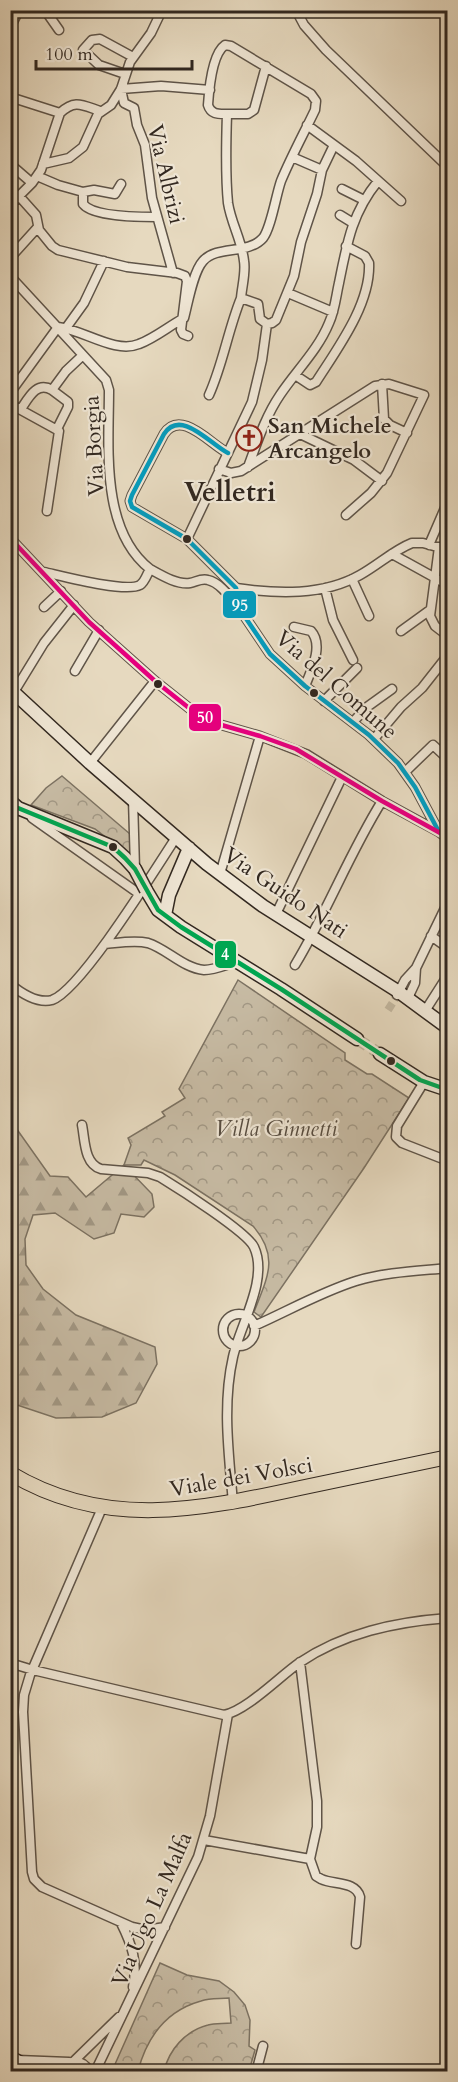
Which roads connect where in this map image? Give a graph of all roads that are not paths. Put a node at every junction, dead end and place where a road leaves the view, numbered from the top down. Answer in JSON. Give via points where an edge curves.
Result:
{"nodes":[{"id":1,"x":19,"y":10,"type":"edge"},
{"id":2,"x":45,"y":10,"type":"edge"},
{"id":3,"x":162,"y":10,"type":"edge"},
{"id":4,"x":296,"y":10,"type":"edge"},
{"id":5,"x":10,"y":28,"type":"edge"},
{"id":6,"x":60,"y":30,"type":"dead end"},
{"id":7,"x":133,"y":57,"type":"junction"},
{"id":8,"x":266,"y":66,"type":"junction"},
{"id":9,"x":126,"y":74,"type":"junction"},
{"id":10,"x":121,"y":88,"type":"junction"},
{"id":11,"x":210,"y":90,"type":"junction"},
{"id":12,"x":10,"y":97,"type":"edge"},
{"id":13,"x":100,"y":111,"type":"junction"},
{"id":14,"x":60,"y":113,"type":"junction"},
{"id":15,"x":227,"y":114,"type":"junction"},
{"id":16,"x":307,"y":125,"type":"junction"},
{"id":17,"x":334,"y":146,"type":"junction"},
{"id":18,"x":292,"y":157,"type":"junction"},
{"id":19,"x":10,"y":164,"type":"edge"},
{"id":20,"x":44,"y":164,"type":"junction"},
{"id":21,"x":447,"y":167,"type":"edge"},
{"id":22,"x":322,"y":170,"type":"junction"},
{"id":23,"x":34,"y":179,"type":"junction"},
{"id":24,"x":378,"y":181,"type":"junction"},
{"id":25,"x":121,"y":184,"type":"dead end"},
{"id":26,"x":342,"y":189,"type":"dead end"},
{"id":27,"x":83,"y":192,"type":"junction"},
{"id":28,"x":19,"y":196,"type":"junction"},
{"id":29,"x":364,"y":200,"type":"junction"},
{"id":30,"x":401,"y":201,"type":"dead end"},
{"id":31,"x":10,"y":205,"type":"edge"},
{"id":32,"x":340,"y":215,"type":"dead end"},
{"id":33,"x":156,"y":217,"type":"junction"},
{"id":34,"x":353,"y":223,"type":"junction"},
{"id":35,"x":38,"y":227,"type":"junction"},
{"id":36,"x":346,"y":246,"type":"junction"},
{"id":37,"x":240,"y":248,"type":"junction"},
{"id":38,"x":10,"y":258,"type":"edge"},
{"id":39,"x":104,"y":261,"type":"junction"},
{"id":40,"x":173,"y":273,"type":"junction"},
{"id":41,"x":10,"y":276,"type":"edge"},
{"id":42,"x":288,"y":293,"type":"junction"},
{"id":43,"x":241,"y":298,"type":"junction"},
{"id":44,"x":333,"y":312,"type":"junction"},
{"id":45,"x":184,"y":318,"type":"junction"},
{"id":46,"x":267,"y":324,"type":"junction"},
{"id":47,"x":62,"y":327,"type":"junction"},
{"id":48,"x":188,"y":336,"type":"dead end"},
{"id":49,"x":83,"y":355,"type":"junction"},
{"id":50,"x":295,"y":375,"type":"junction"},
{"id":51,"x":382,"y":384,"type":"junction"},
{"id":52,"x":52,"y":390,"type":"junction"},
{"id":53,"x":10,"y":393,"type":"edge"},
{"id":54,"x":209,"y":395,"type":"dead end"},
{"id":55,"x":10,"y":404,"type":"edge"},
{"id":56,"x":21,"y":409,"type":"junction"},
{"id":57,"x":57,"y":429,"type":"junction"},
{"id":58,"x":407,"y":433,"type":"junction"},
{"id":59,"x":300,"y":434,"type":"junction"},
{"id":60,"x":228,"y":453,"type":"junction"},
{"id":61,"x":248,"y":467,"type":"junction"},
{"id":62,"x":219,"y":469,"type":"junction"},
{"id":63,"x":382,"y":481,"type":"junction"},
{"id":64,"x":447,"y":501,"type":"edge"},
{"id":65,"x":47,"y":511,"type":"dead end"},
{"id":66,"x":346,"y":515,"type":"dead end"},
{"id":67,"x":10,"y":538,"type":"edge"},
{"id":68,"x":187,"y":539,"type":"junction"},
{"id":69,"x":429,"y":545,"type":"junction"},
{"id":70,"x":443,"y":549,"type":"edge"},
{"id":71,"x":393,"y":554,"type":"junction"},
{"id":72,"x":150,"y":569,"type":"junction"},
{"id":73,"x":43,"y":572,"type":"junction"},
{"id":74,"x":435,"y":578,"type":"junction"},
{"id":75,"x":352,"y":579,"type":"junction"},
{"id":76,"x":447,"y":585,"type":"edge"},
{"id":77,"x":236,"y":588,"type":"junction"},
{"id":78,"x":325,"y":588,"type":"junction"},
{"id":79,"x":61,"y":591,"type":"junction"},
{"id":80,"x":74,"y":605,"type":"junction"},
{"id":81,"x":44,"y":607,"type":"dead end"},
{"id":82,"x":430,"y":610,"type":"junction"},
{"id":83,"x":241,"y":611,"type":"junction"},
{"id":84,"x":369,"y":616,"type":"dead end"},
{"id":85,"x":294,"y":627,"type":"dead end"},
{"id":86,"x":99,"y":630,"type":"junction"},
{"id":87,"x":401,"y":631,"type":"dead end"},
{"id":88,"x":447,"y":636,"type":"edge"},
{"id":89,"x":447,"y":656,"type":"edge"},
{"id":90,"x":75,"y":671,"type":"dead end"},
{"id":91,"x":155,"y":681,"type":"junction"},
{"id":92,"x":305,"y":686,"type":"junction"},
{"id":93,"x":392,"y":689,"type":"dead end"},
{"id":94,"x":12,"y":690,"type":"edge"},
{"id":95,"x":324,"y":701,"type":"junction"},
{"id":96,"x":353,"y":722,"type":"junction"},
{"id":97,"x":260,"y":736,"type":"junction"},
{"id":98,"x":374,"y":739,"type":"junction"},
{"id":99,"x":447,"y":759,"type":"edge"},
{"id":100,"x":90,"y":763,"type":"junction"},
{"id":101,"x":405,"y":772,"type":"junction"},
{"id":102,"x":342,"y":777,"type":"junction"},
{"id":103,"x":133,"y":799,"type":"junction"},
{"id":104,"x":382,"y":801,"type":"junction"},
{"id":105,"x":14,"y":804,"type":"edge"},
{"id":106,"x":10,"y":818,"type":"edge"},
{"id":107,"x":439,"y":832,"type":"junction"},
{"id":108,"x":447,"y":839,"type":"edge"},
{"id":109,"x":183,"y":843,"type":"junction"},
{"id":110,"x":135,"y":869,"type":"junction"},
{"id":111,"x":220,"y":874,"type":"junction"},
{"id":112,"x":144,"y":892,"type":"junction"},
{"id":113,"x":447,"y":902,"type":"edge"},
{"id":114,"x":276,"y":914,"type":"junction"},
{"id":115,"x":165,"y":915,"type":"junction"},
{"id":116,"x":313,"y":936,"type":"junction"},
{"id":117,"x":431,"y":936,"type":"junction"},
{"id":118,"x":105,"y":944,"type":"junction"},
{"id":119,"x":447,"y":948,"type":"edge"},
{"id":120,"x":236,"y":962,"type":"junction"},
{"id":121,"x":295,"y":966,"type":"dead end"},
{"id":122,"x":447,"y":975,"type":"edge"},
{"id":123,"x":10,"y":984,"type":"edge"},
{"id":124,"x":401,"y":995,"type":"junction"},
{"id":125,"x":430,"y":1015,"type":"junction"},
{"id":126,"x":447,"y":1028,"type":"edge"},
{"id":127,"x":357,"y":1039,"type":"tunnel mouth"},
{"id":128,"x":380,"y":1054,"type":"tunnel mouth"},
{"id":129,"x":424,"y":1082,"type":"junction"},
{"id":130,"x":447,"y":1089,"type":"edge"},
{"id":131,"x":81,"y":1125,"type":"dead end"},
{"id":132,"x":447,"y":1161,"type":"edge"},
{"id":133,"x":447,"y":1268,"type":"edge"},
{"id":134,"x":246,"y":1316,"type":"junction"},
{"id":135,"x":254,"y":1326,"type":"junction"},
{"id":136,"x":236,"y":1346,"type":"junction"},
{"id":137,"x":447,"y":1457,"type":"edge"},
{"id":138,"x":10,"y":1473,"type":"edge"},
{"id":139,"x":233,"y":1503,"type":"junction"},
{"id":140,"x":102,"y":1508,"type":"junction"},
{"id":141,"x":447,"y":1618,"type":"edge"},
{"id":142,"x":300,"y":1662,"type":"junction"},
{"id":143,"x":10,"y":1663,"type":"edge"},
{"id":144,"x":33,"y":1670,"type":"junction"},
{"id":145,"x":228,"y":1714,"type":"junction"},
{"id":146,"x":204,"y":1840,"type":"junction"},
{"id":147,"x":310,"y":1860,"type":"junction"},
{"id":148,"x":121,"y":1923,"type":"junction"},
{"id":149,"x":165,"y":1927,"type":"junction"},
{"id":150,"x":356,"y":1944,"type":"dead end"},
{"id":151,"x":130,"y":1999,"type":"junction"},
{"id":152,"x":124,"y":2012,"type":"junction"},
{"id":153,"x":263,"y":2046,"type":"dead end"},
{"id":154,"x":14,"y":2058,"type":"edge"},
{"id":155,"x":71,"y":2062,"type":"junction"},
{"id":156,"x":37,"y":2072,"type":"edge"},
{"id":157,"x":60,"y":2072,"type":"edge"},
{"id":158,"x":90,"y":2072,"type":"edge"},
{"id":159,"x":95,"y":2072,"type":"edge"},
{"id":160,"x":260,"y":2072,"type":"edge"}],
"edges":[{"from":1,"to":5,"type":"street"},
{"from":2,"to":6,"type":"street"},
{"from":3,"to":7,"type":"street"},
{"from":4,"to":21,"type":"street","via":[[326,50]]},
{"from":7,"to":9,"type":"street"},
{"from":7,"to":9,"type":"street","via":[[97,38],[82,50],[99,65]]},
{"from":8,"to":11,"type":"street","via":[[225,45],[219,51]]},
{"from":8,"to":15,"type":"street","via":[[254,110],[248,114]]},
{"from":8,"to":16,"type":"street","via":[[313,96],[315,107]]},
{"from":9,"to":10,"type":"street"},
{"from":10,"to":11,"type":"street"},
{"from":10,"to":13,"type":"street","via":[[109,107]]},
{"from":10,"to":33,"type":"street","name":"Via Albrizi","via":[[124,103],[134,108],[144,142]]},
{"from":11,"to":15,"type":"street","via":[[210,111]]},
{"from":12,"to":14,"type":"street"},
{"from":13,"to":14,"type":"street","via":[[74,104]]},
{"from":13,"to":20,"type":"street","via":[[80,151]]},
{"from":14,"to":20,"type":"street"},
{"from":15,"to":37,"type":"street","via":[[228,202]]},
{"from":16,"to":17,"type":"street"},
{"from":16,"to":18,"type":"street"},
{"from":17,"to":22,"type":"street"},
{"from":17,"to":24,"type":"street"},
{"from":18,"to":22,"type":"street"},
{"from":18,"to":37,"type":"street","via":[[266,232],[255,244]]},
{"from":19,"to":23,"type":"street"},
{"from":20,"to":23,"type":"street"},
{"from":22,"to":42,"type":"street"},
{"from":23,"to":27,"type":"street"},
{"from":23,"to":28,"type":"street"},
{"from":24,"to":29,"type":"street"},
{"from":24,"to":30,"type":"street"},
{"from":25,"to":27,"type":"street","via":[[115,194]]},
{"from":26,"to":29,"type":"street"},
{"from":27,"to":33,"type":"street","via":[[83,204],[90,210],[129,218]]},
{"from":28,"to":31,"type":"street"},
{"from":28,"to":35,"type":"street","via":[[36,215]]},
{"from":29,"to":34,"type":"street"},
{"from":32,"to":34,"type":"street"},
{"from":33,"to":40,"type":"street","name":"Via Albrizi"},
{"from":34,"to":36,"type":"street"},
{"from":35,"to":38,"type":"street"},
{"from":35,"to":39,"type":"street","via":[[58,250]]},
{"from":36,"to":44,"type":"street"},
{"from":36,"to":50,"type":"street","via":[[365,256],[369,264],[360,307],[316,382],[310,385]]},
{"from":37,"to":43,"type":"street","via":[[245,265]]},
{"from":37,"to":45,"type":"street","via":[[203,260]]},
{"from":39,"to":40,"type":"street"},
{"from":39,"to":47,"type":"street","via":[[84,303]]},
{"from":40,"to":45,"type":"street","name":"Via Albrizi","via":[[186,278]]},
{"from":41,"to":47,"type":"street","name":"Via Borgia"},
{"from":42,"to":44,"type":"street"},
{"from":42,"to":46,"type":"street","via":[[276,320]]},
{"from":43,"to":46,"type":"street","via":[[258,304],[260,319]]},
{"from":43,"to":54,"type":"street"},
{"from":44,"to":50,"type":"street","via":[[322,337]]},
{"from":45,"to":47,"type":"street","via":[[146,341],[129,346],[111,345]]},
{"from":45,"to":48,"type":"street","via":[[181,330]]},
{"from":46,"to":60,"type":"street","via":[[257,386]]},
{"from":47,"to":49,"type":"street","name":"Via Borgia"},
{"from":47,"to":53,"type":"street"},
{"from":49,"to":52,"type":"street"},
{"from":49,"to":72,"type":"street","name":"Via Borgia","via":[[104,376],[108,387],[108,461],[117,515],[131,549]]},
{"from":50,"to":61,"type":"street","via":[[272,409]]},
{"from":51,"to":58,"type":"street","via":[[384,419]]},
{"from":51,"to":58,"type":"street","via":[[424,395]]},
{"from":51,"to":59,"type":"street"},
{"from":52,"to":56,"type":"street","via":[[40,387]]},
{"from":52,"to":57,"type":"street","via":[[68,402]]},
{"from":55,"to":56,"type":"street"},
{"from":56,"to":57,"type":"street"},
{"from":57,"to":65,"type":"street","via":[[60,435]]},
{"from":58,"to":63,"type":"street"},
{"from":59,"to":61,"type":"street"},
{"from":59,"to":63,"type":"street","via":[[354,460]]},
{"from":60,"to":62,"type":"street"},
{"from":60,"to":68,"type":"street","via":[[189,428],[172,425],[132,495],[134,510]]},
{"from":61,"to":62,"type":"street","via":[[234,473]]},
{"from":62,"to":68,"type":"street"},
{"from":63,"to":66,"type":"street"},
{"from":64,"to":69,"type":"street"},
{"from":67,"to":73,"type":"street"},
{"from":68,"to":77,"type":"street"},
{"from":69,"to":70,"type":"street"},
{"from":69,"to":71,"type":"street","via":[[412,543]]},
{"from":70,"to":74,"type":"street"},
{"from":71,"to":74,"type":"street"},
{"from":71,"to":75,"type":"street"},
{"from":72,"to":73,"type":"street","via":[[143,582],[134,586],[94,583]]},
{"from":72,"to":83,"type":"street","via":[[187,584],[204,579],[213,582]]},
{"from":73,"to":79,"type":"street"},
{"from":74,"to":76,"type":"street"},
{"from":74,"to":82,"type":"street"},
{"from":75,"to":78,"type":"street"},
{"from":75,"to":84,"type":"street"},
{"from":77,"to":78,"type":"street","via":[[279,592]]},
{"from":77,"to":83,"type":"street","name":"Via del Comune"},
{"from":78,"to":95,"type":"street","via":[[333,620],[355,664]]},
{"from":79,"to":80,"type":"street"},
{"from":79,"to":81,"type":"street"},
{"from":80,"to":86,"type":"street"},
{"from":80,"to":94,"type":"street"},
{"from":82,"to":87,"type":"street"},
{"from":82,"to":88,"type":"street","via":[[433,623]]},
{"from":83,"to":92,"type":"street","name":"Via del Comune","via":[[270,654]]},
{"from":85,"to":92,"type":"street","via":[[315,637],[314,661]]},
{"from":86,"to":90,"type":"street"},
{"from":86,"to":91,"type":"street"},
{"from":89,"to":98,"type":"street"},
{"from":91,"to":97,"type":"street","via":[[206,718]]},
{"from":91,"to":100,"type":"street"},
{"from":92,"to":95,"type":"street","name":"Via del Comune"},
{"from":93,"to":96,"type":"street","via":[[366,707]]},
{"from":94,"to":100,"type":"street","name":"Via Guido Nati"},
{"from":95,"to":96,"type":"street","name":"Via del Comune"},
{"from":96,"to":98,"type":"street","name":"Via del Comune"},
{"from":97,"to":102,"type":"street","via":[[306,754]]},
{"from":97,"to":111,"type":"street"},
{"from":98,"to":101,"type":"street","name":"Via del Comune"},
{"from":99,"to":101,"type":"street","via":[[433,745]]},
{"from":100,"to":103,"type":"street","name":"Via Guido Nati"},
{"from":101,"to":107,"type":"street","name":"Via del Comune"},
{"from":102,"to":104,"type":"street"},
{"from":102,"to":114,"type":"street"},
{"from":103,"to":109,"type":"street","name":"Via Guido Nati"},
{"from":103,"to":110,"type":"street"},
{"from":104,"to":107,"type":"street"},
{"from":104,"to":116,"type":"street","via":[[357,842]]},
{"from":105,"to":106,"type":"street"},
{"from":105,"to":110,"type":"street","via":[[112,848]]},
{"from":105,"to":112,"type":"street"},
{"from":107,"to":108,"type":"street"},
{"from":109,"to":111,"type":"street","name":"Via Guido Nati"},
{"from":109,"to":112,"type":"street","via":[[161,890]]},
{"from":109,"to":115,"type":"street"},
{"from":110,"to":112,"type":"street","bridge":true},
{"from":111,"to":114,"type":"street","name":"Via Guido Nati"},
{"from":112,"to":115,"type":"street"},
{"from":112,"to":118,"type":"street"},
{"from":113,"to":117,"type":"street"},
{"from":114,"to":116,"type":"street","name":"Via Guido Nati"},
{"from":115,"to":120,"type":"street"},
{"from":116,"to":121,"type":"street"},
{"from":116,"to":124,"type":"street","name":"Via Guido Nati"},
{"from":117,"to":119,"type":"street"},
{"from":117,"to":124,"type":"street","via":[[416,968],[415,983]]},
{"from":118,"to":120,"type":"street","via":[[148,943],[201,969]]},
{"from":118,"to":123,"type":"street","via":[[55,999],[40,1000]]},
{"from":120,"to":127,"type":"street"},
{"from":122,"to":125,"type":"street"},
{"from":124,"to":125,"type":"street","name":"Via Guido Nati"},
{"from":125,"to":126,"type":"street","name":"Via Guido Nati"},
{"from":128,"to":129,"type":"street"},
{"from":129,"to":130,"type":"street"},
{"from":129,"to":132,"type":"street","via":[[397,1126],[396,1137]]},
{"from":131,"to":134,"type":"street","via":[[88,1158],[94,1167],[158,1175],[249,1239],[256,1253],[258,1273]]},
{"from":133,"to":135,"type":"street","via":[[356,1281]]},
{"from":134,"to":135,"type":"street"},
{"from":134,"to":136,"type":"street"},
{"from":134,"to":136,"type":"street","via":[[236,1315],[224,1325],[224,1336]]},
{"from":135,"to":136,"type":"street","via":[[251,1341]]},
{"from":136,"to":139,"type":"street","via":[[227,1412]]},
{"from":137,"to":139,"type":"main road","name":"Viale dei Volsci"},
{"from":138,"to":140,"type":"main road","name":"Viale dei Volsci","via":[[62,1497]]},
{"from":139,"to":140,"type":"main road","name":"Viale dei Volsci","via":[[160,1511]]},
{"from":140,"to":144,"type":"street"},
{"from":141,"to":142,"type":"street","via":[[366,1631]]},
{"from":142,"to":145,"type":"street"},
{"from":142,"to":147,"type":"street","via":[[317,1801]]},
{"from":143,"to":144,"type":"street"},
{"from":144,"to":145,"type":"street"},
{"from":144,"to":148,"type":"street","via":[[23,1712],[33,1876],[46,1889]]},
{"from":145,"to":146,"type":"street","name":"Via Ugo La Malfa"},
{"from":146,"to":147,"type":"street"},
{"from":146,"to":149,"type":"street","name":"Via Ugo La Malfa"},
{"from":147,"to":150,"type":"street","via":[[318,1877],[359,1892]]},
{"from":148,"to":149,"type":"street","via":[[150,1930]]},
{"from":148,"to":151,"type":"street","via":[[135,1960]]},
{"from":149,"to":151,"type":"street","name":"Via Ugo La Malfa"},
{"from":151,"to":152,"type":"street","name":"Via Ugo La Malfa"},
{"from":152,"to":155,"type":"street","name":"Via Ugo La Malfa"},
{"from":152,"to":159,"type":"street","name":"Via Ugo La Malfa"},
{"from":153,"to":160,"type":"street"},
{"from":154,"to":155,"type":"street"},
{"from":154,"to":156,"type":"street"},
{"from":155,"to":157,"type":"street","name":"Via Ugo La Malfa"},
{"from":155,"to":158,"type":"street","via":[[84,2063]]}]}
